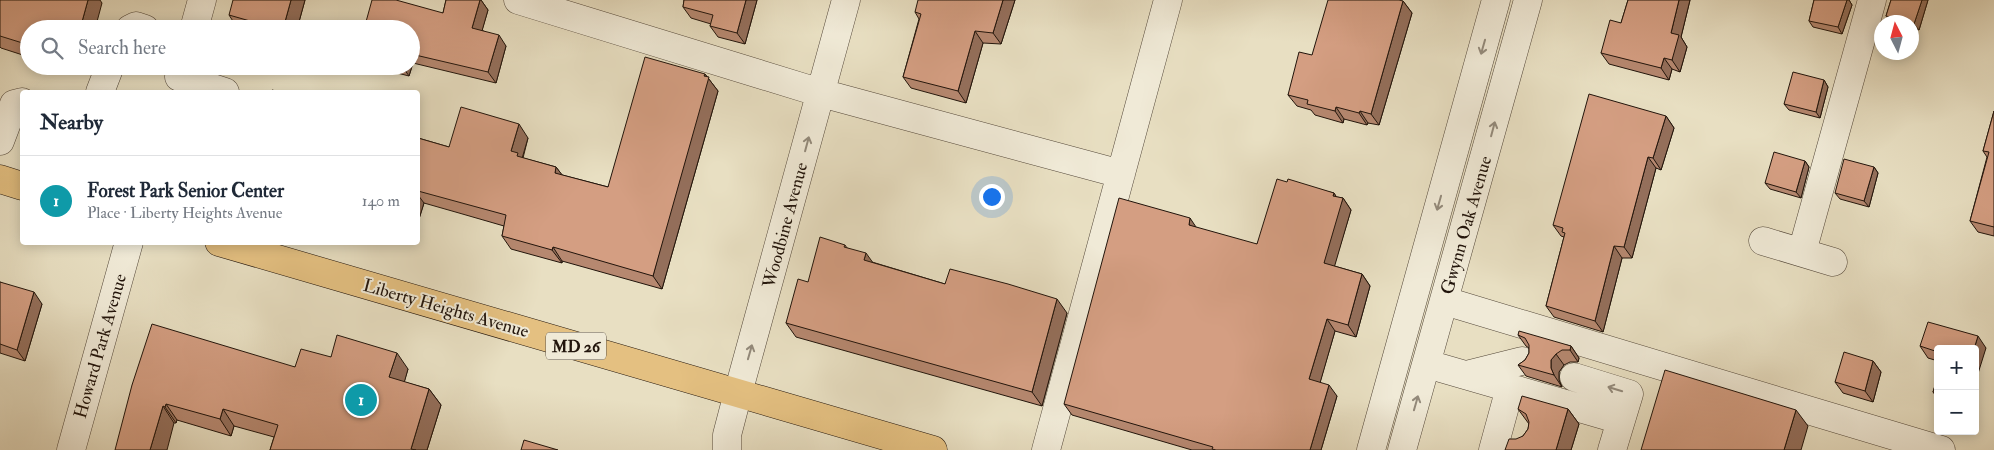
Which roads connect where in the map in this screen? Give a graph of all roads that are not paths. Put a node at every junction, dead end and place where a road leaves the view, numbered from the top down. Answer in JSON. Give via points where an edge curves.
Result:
{"nodes":[{"id":1,"x":202,"y":0,"type":"edge"},
{"id":2,"x":520,"y":0,"type":"edge"},
{"id":3,"x":846,"y":0,"type":"edge"},
{"id":4,"x":1168,"y":0,"type":"edge"},
{"id":5,"x":1496,"y":0,"type":"edge"},
{"id":6,"x":1528,"y":0,"type":"edge"},
{"id":7,"x":1872,"y":0,"type":"edge"},
{"id":8,"x":196,"y":20,"type":"edge"},
{"id":9,"x":107,"y":75,"type":"edge"},
{"id":10,"x":178,"y":78,"type":"edge"},
{"id":11,"x":101,"y":90,"type":"edge"},
{"id":12,"x":218,"y":90,"type":"edge"},
{"id":13,"x":821,"y":93,"type":"junction"},
{"id":14,"x":20,"y":102,"type":"edge"},
{"id":15,"x":0,"y":141,"type":"edge"},
{"id":16,"x":1121,"y":174,"type":"junction"},
{"id":17,"x":0,"y":179,"type":"edge"},
{"id":18,"x":20,"y":185,"type":"edge"},
{"id":19,"x":1763,"y":241,"type":"dead end"},
{"id":20,"x":128,"y":245,"type":"edge"},
{"id":21,"x":228,"y":245,"type":"edge"},
{"id":22,"x":1802,"y":252,"type":"junction"},
{"id":23,"x":1833,"y":262,"type":"dead end"},
{"id":24,"x":1445,"y":301,"type":"junction"},
{"id":25,"x":1522,"y":361,"type":"edge"},
{"id":26,"x":1427,"y":364,"type":"junction"},
{"id":27,"x":1466,"y":375,"type":"junction"},
{"id":28,"x":1574,"y":377,"type":"dead end"},
{"id":29,"x":1510,"y":388,"type":"junction"},
{"id":30,"x":738,"y":393,"type":"junction"},
{"id":31,"x":1621,"y":420,"type":"junction"},
{"id":32,"x":1524,"y":439,"type":"edge"},
{"id":33,"x":1496,"y":440,"type":"edge"},
{"id":34,"x":71,"y":450,"type":"edge"},
{"id":35,"x":727,"y":450,"type":"edge"},
{"id":36,"x":933,"y":450,"type":"edge"},
{"id":37,"x":1046,"y":450,"type":"edge"},
{"id":38,"x":1371,"y":450,"type":"edge"},
{"id":39,"x":1402,"y":450,"type":"edge"},
{"id":40,"x":1612,"y":450,"type":"edge"},
{"id":41,"x":1941,"y":450,"type":"edge"}],
"edges":[{"from":1,"to":8,"type":"street"},
{"from":2,"to":13,"type":"street"},
{"from":3,"to":13,"type":"street","name":"Woodbine Avenue"},
{"from":4,"to":16,"type":"street"},
{"from":5,"to":38,"type":"street","name":"Gwynn Oak Avenue","one_way":true},
{"from":24,"to":6,"type":"street","name":"Gwynn Oak Avenue","one_way":true},
{"from":7,"to":22,"type":"street"},
{"from":9,"to":11,"type":"street"},
{"from":10,"to":12,"type":"street"},
{"from":13,"to":16,"type":"street"},
{"from":30,"to":13,"type":"street","name":"Woodbine Avenue","one_way":true},
{"from":14,"to":15,"type":"street","via":[[14,104]]},
{"from":16,"to":37,"type":"street"},
{"from":17,"to":18,"type":"main road"},
{"from":19,"to":22,"type":"street"},
{"from":20,"to":34,"type":"street","name":"Howard Park Avenue"},
{"from":21,"to":30,"type":"main road","name":"Liberty Heights Avenue","number":"MD 26"},
{"from":22,"to":23,"type":"street"},
{"from":24,"to":26,"type":"street","name":"Gwynn Oak Avenue"},
{"from":24,"to":41,"type":"street"},
{"from":25,"to":27,"type":"street"},
{"from":26,"to":27,"type":"street"},
{"from":39,"to":26,"type":"street","name":"Gwynn Oak Avenue","one_way":true},
{"from":27,"to":29,"type":"street"},
{"from":31,"to":28,"type":"street","one_way":true,"via":[[1629,394]]},
{"from":29,"to":31,"type":"street"},
{"from":29,"to":33,"type":"street"},
{"from":30,"to":35,"type":"street","name":"Woodbine Avenue","via":[[727,435]]},
{"from":30,"to":36,"type":"main road","name":"Liberty Heights Avenue","number":"MD 26"},
{"from":31,"to":40,"type":"street"},
{"from":32,"to":33,"type":"street"}]}
